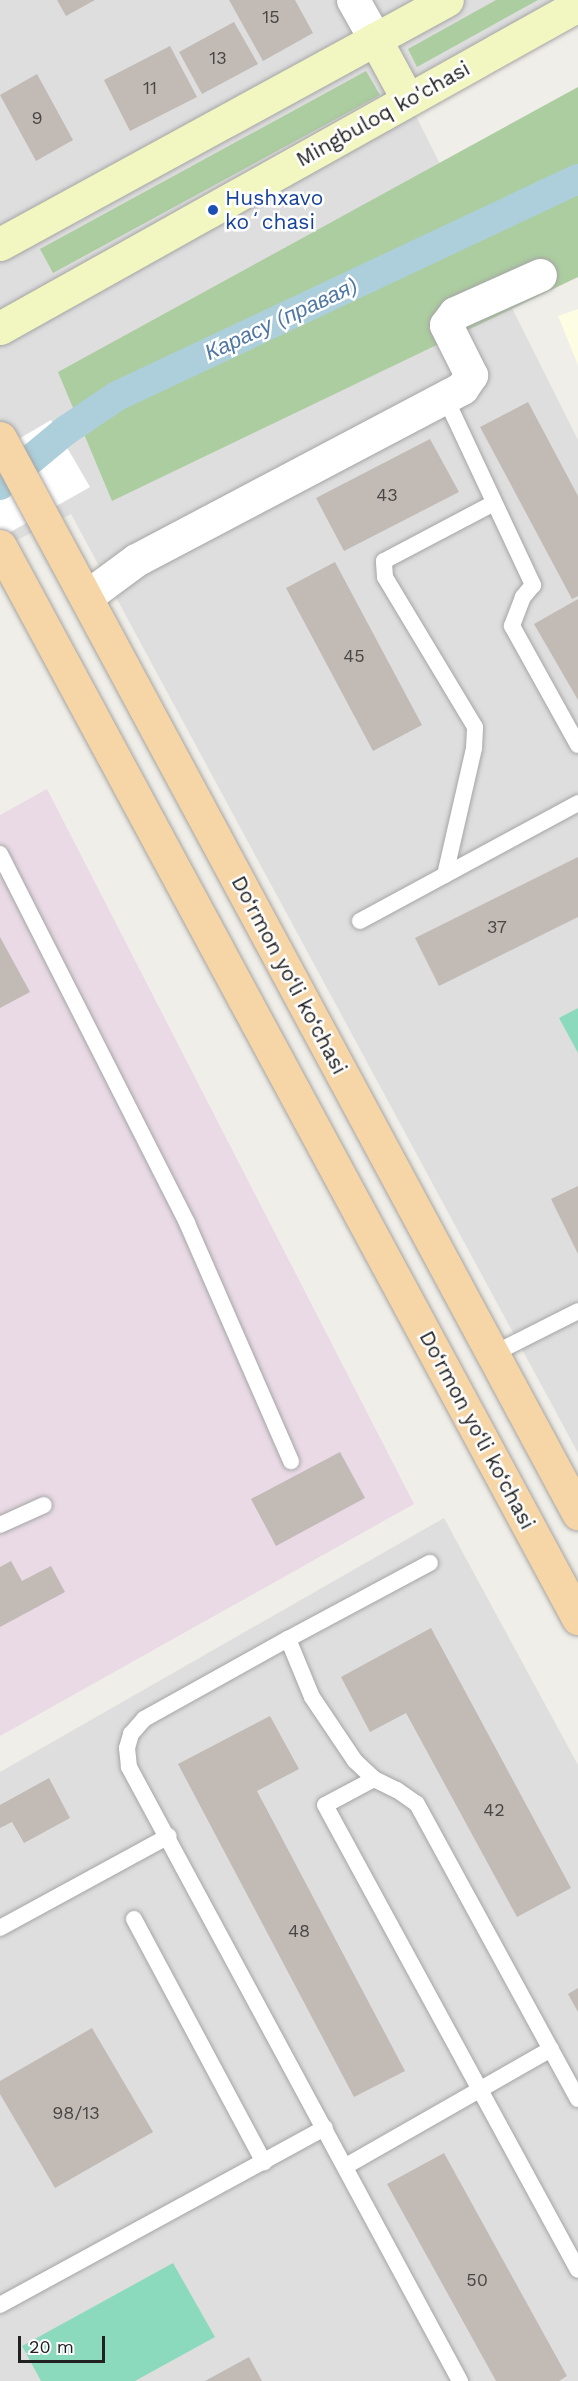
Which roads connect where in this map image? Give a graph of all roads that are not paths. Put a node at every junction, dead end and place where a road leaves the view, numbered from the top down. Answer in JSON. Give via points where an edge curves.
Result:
{"nodes":[{"id":1,"x":353,"y":0,"type":"edge"},
{"id":2,"x":447,"y":0,"type":"edge"},
{"id":3,"x":578,"y":5,"type":"edge"},
{"id":4,"x":375,"y":39,"type":"junction"},
{"id":5,"x":408,"y":100,"type":"junction"},
{"id":6,"x":0,"y":244,"type":"edge"},
{"id":7,"x":540,"y":275,"type":"dead end"},
{"id":8,"x":0,"y":328,"type":"edge"},
{"id":9,"x":445,"y":397,"type":"junction"},
{"id":10,"x":2,"y":442,"type":"edge"},
{"id":11,"x":494,"y":503,"type":"junction"},
{"id":12,"x":0,"y":546,"type":"edge"},
{"id":13,"x":86,"y":597,"type":"junction"},
{"id":14,"x":578,"y":745,"type":"edge"},
{"id":15,"x":578,"y":803,"type":"edge"},
{"id":16,"x":0,"y":854,"type":"edge"},
{"id":17,"x":445,"y":875,"type":"junction"},
{"id":18,"x":360,"y":921,"type":"dead end"},
{"id":19,"x":578,"y":1311,"type":"edge"},
{"id":20,"x":493,"y":1354,"type":"junction"},
{"id":21,"x":291,"y":1461,"type":"dead end"},
{"id":22,"x":44,"y":1504,"type":"dead end"},
{"id":23,"x":578,"y":1513,"type":"edge"},
{"id":24,"x":0,"y":1525,"type":"edge"},
{"id":25,"x":430,"y":1563,"type":"dead end"},
{"id":26,"x":578,"y":1618,"type":"edge"},
{"id":27,"x":288,"y":1639,"type":"junction"},
{"id":28,"x":374,"y":1779,"type":"junction"},
{"id":29,"x":169,"y":1836,"type":"junction"},
{"id":30,"x":134,"y":1919,"type":"dead end"},
{"id":31,"x":0,"y":1928,"type":"edge"},
{"id":32,"x":551,"y":2049,"type":"junction"},
{"id":33,"x":480,"y":2090,"type":"junction"},
{"id":34,"x":578,"y":2099,"type":"edge"},
{"id":35,"x":325,"y":2128,"type":"junction"},
{"id":36,"x":264,"y":2162,"type":"junction"},
{"id":37,"x":346,"y":2166,"type":"junction"},
{"id":38,"x":578,"y":2270,"type":"edge"},
{"id":39,"x":0,"y":2305,"type":"edge"},
{"id":40,"x":460,"y":2381,"type":"edge"}],
"edges":[{"from":1,"to":4,"type":"street"},
{"from":2,"to":4,"type":"main road"},
{"from":3,"to":5,"type":"main road","name":"Mingbuloq ko'chasi"},
{"from":4,"to":5,"type":"main road"},
{"from":4,"to":6,"type":"main road"},
{"from":5,"to":8,"type":"main road","name":"Mingbuloq ko'chasi"},
{"from":7,"to":9,"type":"street","via":[[455,313],[450,319],[446,325],[471,375],[462,388]]},
{"from":9,"to":11,"type":"lane"},
{"from":9,"to":13,"type":"street","via":[[136,560]]},
{"from":10,"to":13,"type":"main road","name":"Do‘rmon yo‘li ko‘chasi"},
{"from":11,"to":14,"type":"lane","via":[[533,585],[523,597],[512,627]]},
{"from":11,"to":17,"type":"lane","via":[[384,561],[385,577],[475,727],[474,748]]},
{"from":12,"to":26,"type":"main road","name":"Do‘rmon yo‘li ko‘chasi"},
{"from":13,"to":20,"type":"main road","name":"Do‘rmon yo‘li ko‘chasi"},
{"from":15,"to":17,"type":"lane"},
{"from":16,"to":21,"type":"lane","via":[[187,1223]]},
{"from":17,"to":18,"type":"lane"},
{"from":19,"to":20,"type":"lane"},
{"from":20,"to":23,"type":"main road","name":"Do‘rmon yo‘li ko‘chasi"},
{"from":22,"to":24,"type":"lane"},
{"from":25,"to":27,"type":"lane"},
{"from":27,"to":28,"type":"lane","via":[[312,1697],[355,1761]]},
{"from":27,"to":29,"type":"lane","via":[[144,1719],[131,1734],[127,1748],[129,1767]]},
{"from":28,"to":32,"type":"lane","via":[[417,1804]]},
{"from":28,"to":33,"type":"lane","via":[[325,1804]]},
{"from":29,"to":31,"type":"lane"},
{"from":29,"to":35,"type":"lane"},
{"from":30,"to":36,"type":"lane"},
{"from":32,"to":33,"type":"lane"},
{"from":32,"to":34,"type":"lane"},
{"from":33,"to":37,"type":"lane"},
{"from":33,"to":38,"type":"lane"},
{"from":35,"to":36,"type":"lane"},
{"from":35,"to":37,"type":"lane"},
{"from":36,"to":39,"type":"lane"},
{"from":37,"to":40,"type":"lane"}]}
